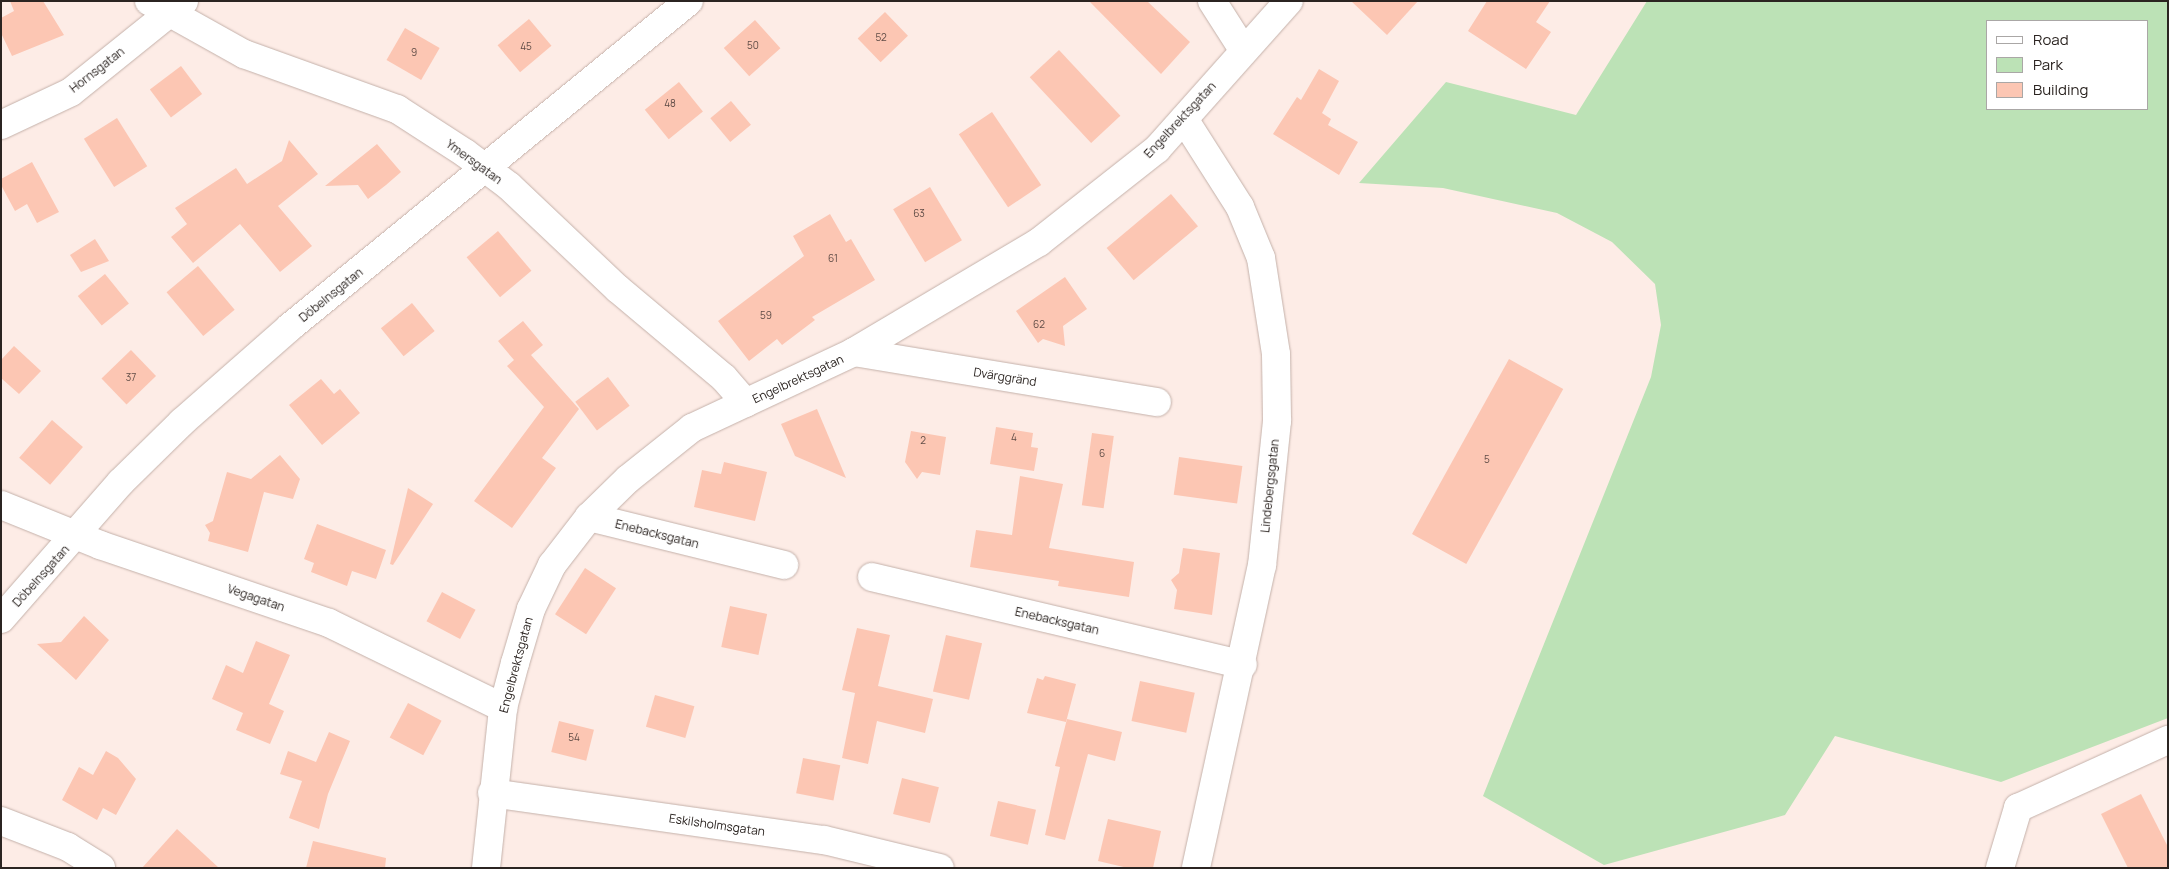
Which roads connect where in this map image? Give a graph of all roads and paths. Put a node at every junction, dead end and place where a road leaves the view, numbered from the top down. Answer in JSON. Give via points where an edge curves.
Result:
{"nodes":[{"id":1,"x":689,"y":1,"type":"edge"},
{"id":2,"x":1212,"y":1,"type":"edge"},
{"id":3,"x":1289,"y":1,"type":"edge"},
{"id":4,"x":167,"y":6,"type":"edge"},
{"id":5,"x":1244,"y":50,"type":"junction"},
{"id":6,"x":1184,"y":119,"type":"junction"},
{"id":7,"x":1,"y":125,"type":"edge"},
{"id":8,"x":486,"y":171,"type":"junction"},
{"id":9,"x":854,"y":352,"type":"junction"},
{"id":10,"x":1157,"y":402,"type":"dead end"},
{"id":11,"x":746,"y":403,"type":"junction"},
{"id":12,"x":1,"y":505,"type":"edge"},
{"id":13,"x":589,"y":517,"type":"junction"},
{"id":14,"x":77,"y":536,"type":"junction"},
{"id":15,"x":784,"y":565,"type":"dead end"},
{"id":16,"x":872,"y":577,"type":"dead end"},
{"id":17,"x":1,"y":619,"type":"edge"},
{"id":18,"x":1243,"y":664,"type":"junction"},
{"id":19,"x":503,"y":708,"type":"junction"},
{"id":20,"x":2168,"y":740,"type":"edge"},
{"id":21,"x":492,"y":793,"type":"junction"},
{"id":22,"x":1,"y":822,"type":"edge"},
{"id":23,"x":101,"y":868,"type":"edge"},
{"id":24,"x":486,"y":868,"type":"edge"},
{"id":25,"x":940,"y":868,"type":"edge"},
{"id":26,"x":1196,"y":868,"type":"edge"},
{"id":27,"x":2000,"y":868,"type":"edge"}],
"edges":[{"from":1,"to":8,"type":"street","name":"Döbelnsgatan"},
{"from":2,"to":5,"type":"street"},
{"from":3,"to":5,"type":"street","name":"Engelbrektsgatan"},
{"from":4,"to":7,"type":"street","name":"Hornsgatan","via":[[71,92]]},
{"from":4,"to":8,"type":"street","name":"Ymersgatan","via":[[244,54],[397,110]]},
{"from":5,"to":6,"type":"street","name":"Engelbrektsgatan"},
{"from":6,"to":9,"type":"street","name":"Engelbrektsgatan","via":[[1157,149],[1039,242]]},
{"from":6,"to":18,"type":"street","name":"Lindebergsgatan","via":[[1240,207],[1261,258],[1276,354],[1277,421],[1272,474],[1262,565]]},
{"from":8,"to":11,"type":"street","name":"Ymersgatan","via":[[509,186],[618,288],[724,378]]},
{"from":8,"to":14,"type":"street","name":"Döbelnsgatan","via":[[290,327],[182,422],[122,482]]},
{"from":9,"to":10,"type":"street","name":"Dvärggränd"},
{"from":9,"to":11,"type":"street","name":"Engelbrektsgatan"},
{"from":11,"to":13,"type":"street","name":"Engelbrektsgatan","via":[[692,428],[628,479]]},
{"from":12,"to":14,"type":"street","name":"Vegagatan"},
{"from":13,"to":15,"type":"street","name":"Enebacksgatan"},
{"from":13,"to":19,"type":"street","name":"Engelbrektsgatan","via":[[552,565],[531,609]]},
{"from":14,"to":17,"type":"street","name":"Döbelnsgatan"},
{"from":14,"to":19,"type":"street","name":"Vegagatan","via":[[329,623]]},
{"from":16,"to":18,"type":"street","name":"Enebacksgatan"},
{"from":18,"to":26,"type":"street","name":"Lindebergsgatan"},
{"from":19,"to":21,"type":"street","name":"Engelbrektsgatan"},
{"from":20,"to":27,"type":"street","via":[[2018,808]]},
{"from":21,"to":24,"type":"street","name":"Engelbrektsgatan"},
{"from":21,"to":25,"type":"street","name":"Eskilsholmsgatan","via":[[824,840]]},
{"from":22,"to":23,"type":"street","via":[[68,847]]}]}
